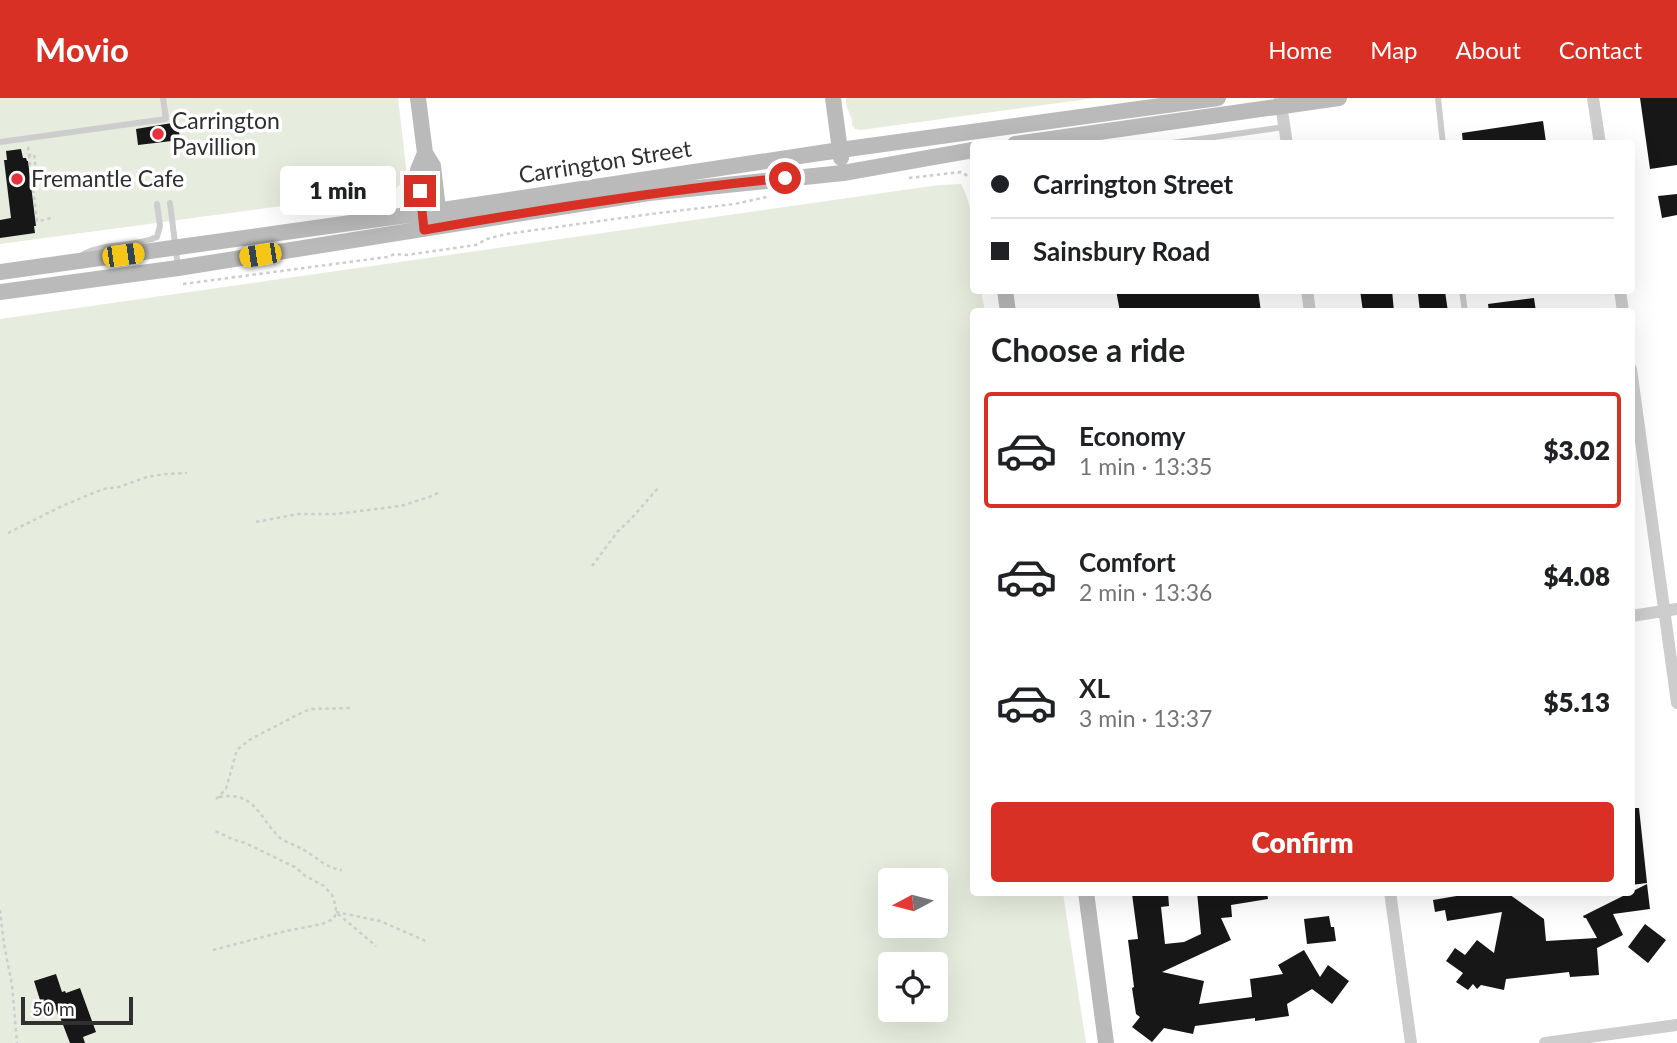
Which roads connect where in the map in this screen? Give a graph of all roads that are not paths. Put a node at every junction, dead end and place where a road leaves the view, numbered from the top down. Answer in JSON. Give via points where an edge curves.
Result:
{"nodes":[{"id":1,"x":163,"y":98,"type":"edge"},
{"id":2,"x":418,"y":98,"type":"edge"},
{"id":3,"x":833,"y":98,"type":"edge"},
{"id":4,"x":1218,"y":98,"type":"edge"},
{"id":5,"x":1339,"y":98,"type":"edge"},
{"id":6,"x":1437,"y":98,"type":"edge"},
{"id":7,"x":1593,"y":98,"type":"edge"},
{"id":8,"x":1194,"y":100,"type":"edge"},
{"id":9,"x":1281,"y":102,"type":"edge"},
{"id":10,"x":1284,"y":127,"type":"junction"},
{"id":11,"x":984,"y":137,"type":"edge"},
{"id":12,"x":1040,"y":140,"type":"edge"},
{"id":13,"x":1193,"y":140,"type":"edge"},
{"id":14,"x":1286,"y":140,"type":"edge"},
{"id":15,"x":1442,"y":140,"type":"edge"},
{"id":16,"x":1599,"y":140,"type":"edge"},
{"id":17,"x":0,"y":142,"type":"edge"},
{"id":18,"x":839,"y":150,"type":"junction"},
{"id":19,"x":970,"y":151,"type":"edge"},
{"id":20,"x":843,"y":173,"type":"junction"},
{"id":21,"x":170,"y":203,"type":"dead end"},
{"id":22,"x":157,"y":204,"type":"dead end"},
{"id":23,"x":430,"y":212,"type":"junction"},
{"id":24,"x":441,"y":227,"type":"junction"},
{"id":25,"x":424,"y":230,"type":"junction"},
{"id":26,"x":175,"y":248,"type":"junction"},
{"id":27,"x":70,"y":262,"type":"junction"},
{"id":28,"x":178,"y":268,"type":"junction"},
{"id":29,"x":0,"y":272,"type":"edge"},
{"id":30,"x":0,"y":292,"type":"edge"},
{"id":31,"x":1635,"y":393,"type":"edge"},
{"id":32,"x":1671,"y":610,"type":"edge"},
{"id":33,"x":1635,"y":615,"type":"edge"},
{"id":34,"x":1677,"y":702,"type":"edge"},
{"id":35,"x":1087,"y":896,"type":"edge"},
{"id":36,"x":1391,"y":896,"type":"edge"},
{"id":37,"x":1677,"y":1025,"type":"edge"},
{"id":38,"x":1106,"y":1043,"type":"edge"},
{"id":39,"x":1411,"y":1043,"type":"edge"},
{"id":40,"x":1545,"y":1043,"type":"edge"}],
"edges":[{"from":1,"to":17,"type":"lane","via":[[166,119]]},
{"from":2,"to":23,"type":"main road","via":[[425,153],[418,170]]},
{"from":3,"to":18,"type":"main road"},
{"from":4,"to":8,"type":"main road","name":"Carrington Street"},
{"from":5,"to":9,"type":"main road"},
{"from":6,"to":15,"type":"lane"},
{"from":7,"to":16,"type":"street"},
{"from":8,"to":11,"type":"main road","name":"Carrington Street"},
{"from":9,"to":10,"type":"street"},
{"from":9,"to":12,"type":"main road"},
{"from":10,"to":13,"type":"lane"},
{"from":10,"to":14,"type":"street"},
{"from":11,"to":18,"type":"main road","name":"Carrington Street"},
{"from":18,"to":20,"type":"main road"},
{"from":18,"to":23,"type":"main road","name":"Carrington Street"},
{"from":19,"to":20,"type":"main road","name":"Carrington Street"},
{"from":20,"to":24,"type":"main road","name":"Carrington Street","via":[[649,194]]},
{"from":21,"to":26,"type":"lane"},
{"from":22,"to":27,"type":"lane","via":[[157,237],[96,248]]},
{"from":23,"to":24,"type":"main road"},
{"from":23,"to":25,"type":"main road"},
{"from":23,"to":26,"type":"main road","name":"Carrington Street"},
{"from":24,"to":25,"type":"main road","name":"Carrington Street"},
{"from":25,"to":28,"type":"main road","name":"Carrington Street"},
{"from":26,"to":27,"type":"main road","name":"Carrington Street"},
{"from":26,"to":28,"type":"lane"},
{"from":27,"to":29,"type":"main road","name":"Carrington Street"},
{"from":28,"to":30,"type":"main road","name":"Carrington Street"},
{"from":31,"to":32,"type":"street"},
{"from":32,"to":33,"type":"street"},
{"from":32,"to":34,"type":"street"},
{"from":35,"to":38,"type":"main road"},
{"from":36,"to":39,"type":"street"},
{"from":37,"to":40,"type":"street"}]}
